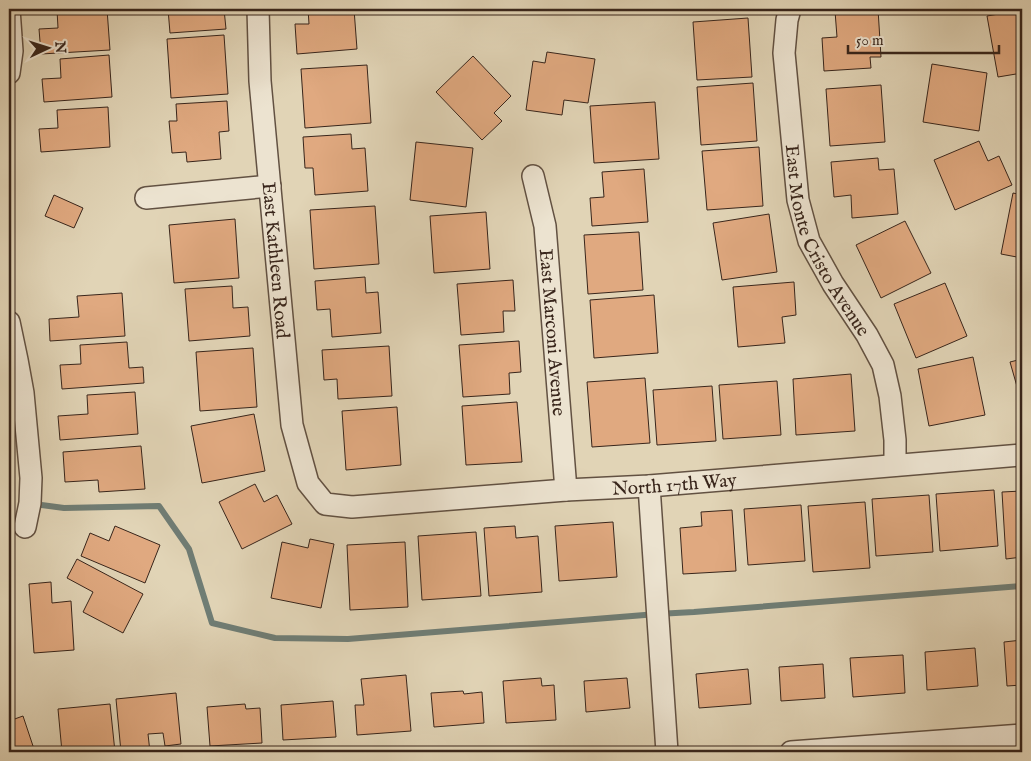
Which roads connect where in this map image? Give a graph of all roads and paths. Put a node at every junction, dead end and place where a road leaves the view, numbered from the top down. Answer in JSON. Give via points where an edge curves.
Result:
{"nodes":[{"id":1,"x":9,"y":9,"type":"edge"},
{"id":2,"x":258,"y":9,"type":"edge"},
{"id":3,"x":790,"y":9,"type":"edge"},
{"id":4,"x":9,"y":73,"type":"edge"},
{"id":5,"x":533,"y":176,"type":"dead end"},
{"id":6,"x":270,"y":186,"type":"junction"},
{"id":7,"x":146,"y":198,"type":"dead end"},
{"id":8,"x":9,"y":322,"type":"edge"},
{"id":9,"x":1022,"y":455,"type":"edge"},
{"id":10,"x":895,"y":465,"type":"junction"},
{"id":11,"x":649,"y":486,"type":"junction"},
{"id":12,"x":566,"y":490,"type":"junction"},
{"id":13,"x":325,"y":504,"type":"joint"},
{"id":14,"x":25,"y":527,"type":"dead end"},
{"id":15,"x":1022,"y":735,"type":"edge"},
{"id":16,"x":667,"y":752,"type":"edge"},
{"id":17,"x":791,"y":752,"type":"edge"}],
"edges":[{"from":1,"to":4,"type":"street","via":[[12,51]]},
{"from":2,"to":6,"type":"street","name":"East Kathleen Road","via":[[260,81]]},
{"from":3,"to":10,"type":"street","name":"East Monte Cristo Avenue","via":[[784,54],[798,200],[809,240],[832,284],[883,365],[890,396]]},
{"from":5,"to":12,"type":"street","name":"East Marconi Avenue","via":[[545,226]]},
{"from":6,"to":7,"type":"street"},
{"from":6,"to":13,"type":"street","name":"East Kathleen Road","via":[[292,425],[308,483]]},
{"from":8,"to":14,"type":"street","via":[[23,393],[30,470],[30,503]]},
{"from":9,"to":10,"type":"street","name":"North 17th Way"},
{"from":10,"to":11,"type":"street","name":"North 17th Way"},
{"from":11,"to":12,"type":"street","name":"North 17th Way"},
{"from":11,"to":16,"type":"street"},
{"from":12,"to":13,"type":"street","name":"North 17th Way","via":[[352,506]]},
{"from":15,"to":17,"type":"street"}]}
